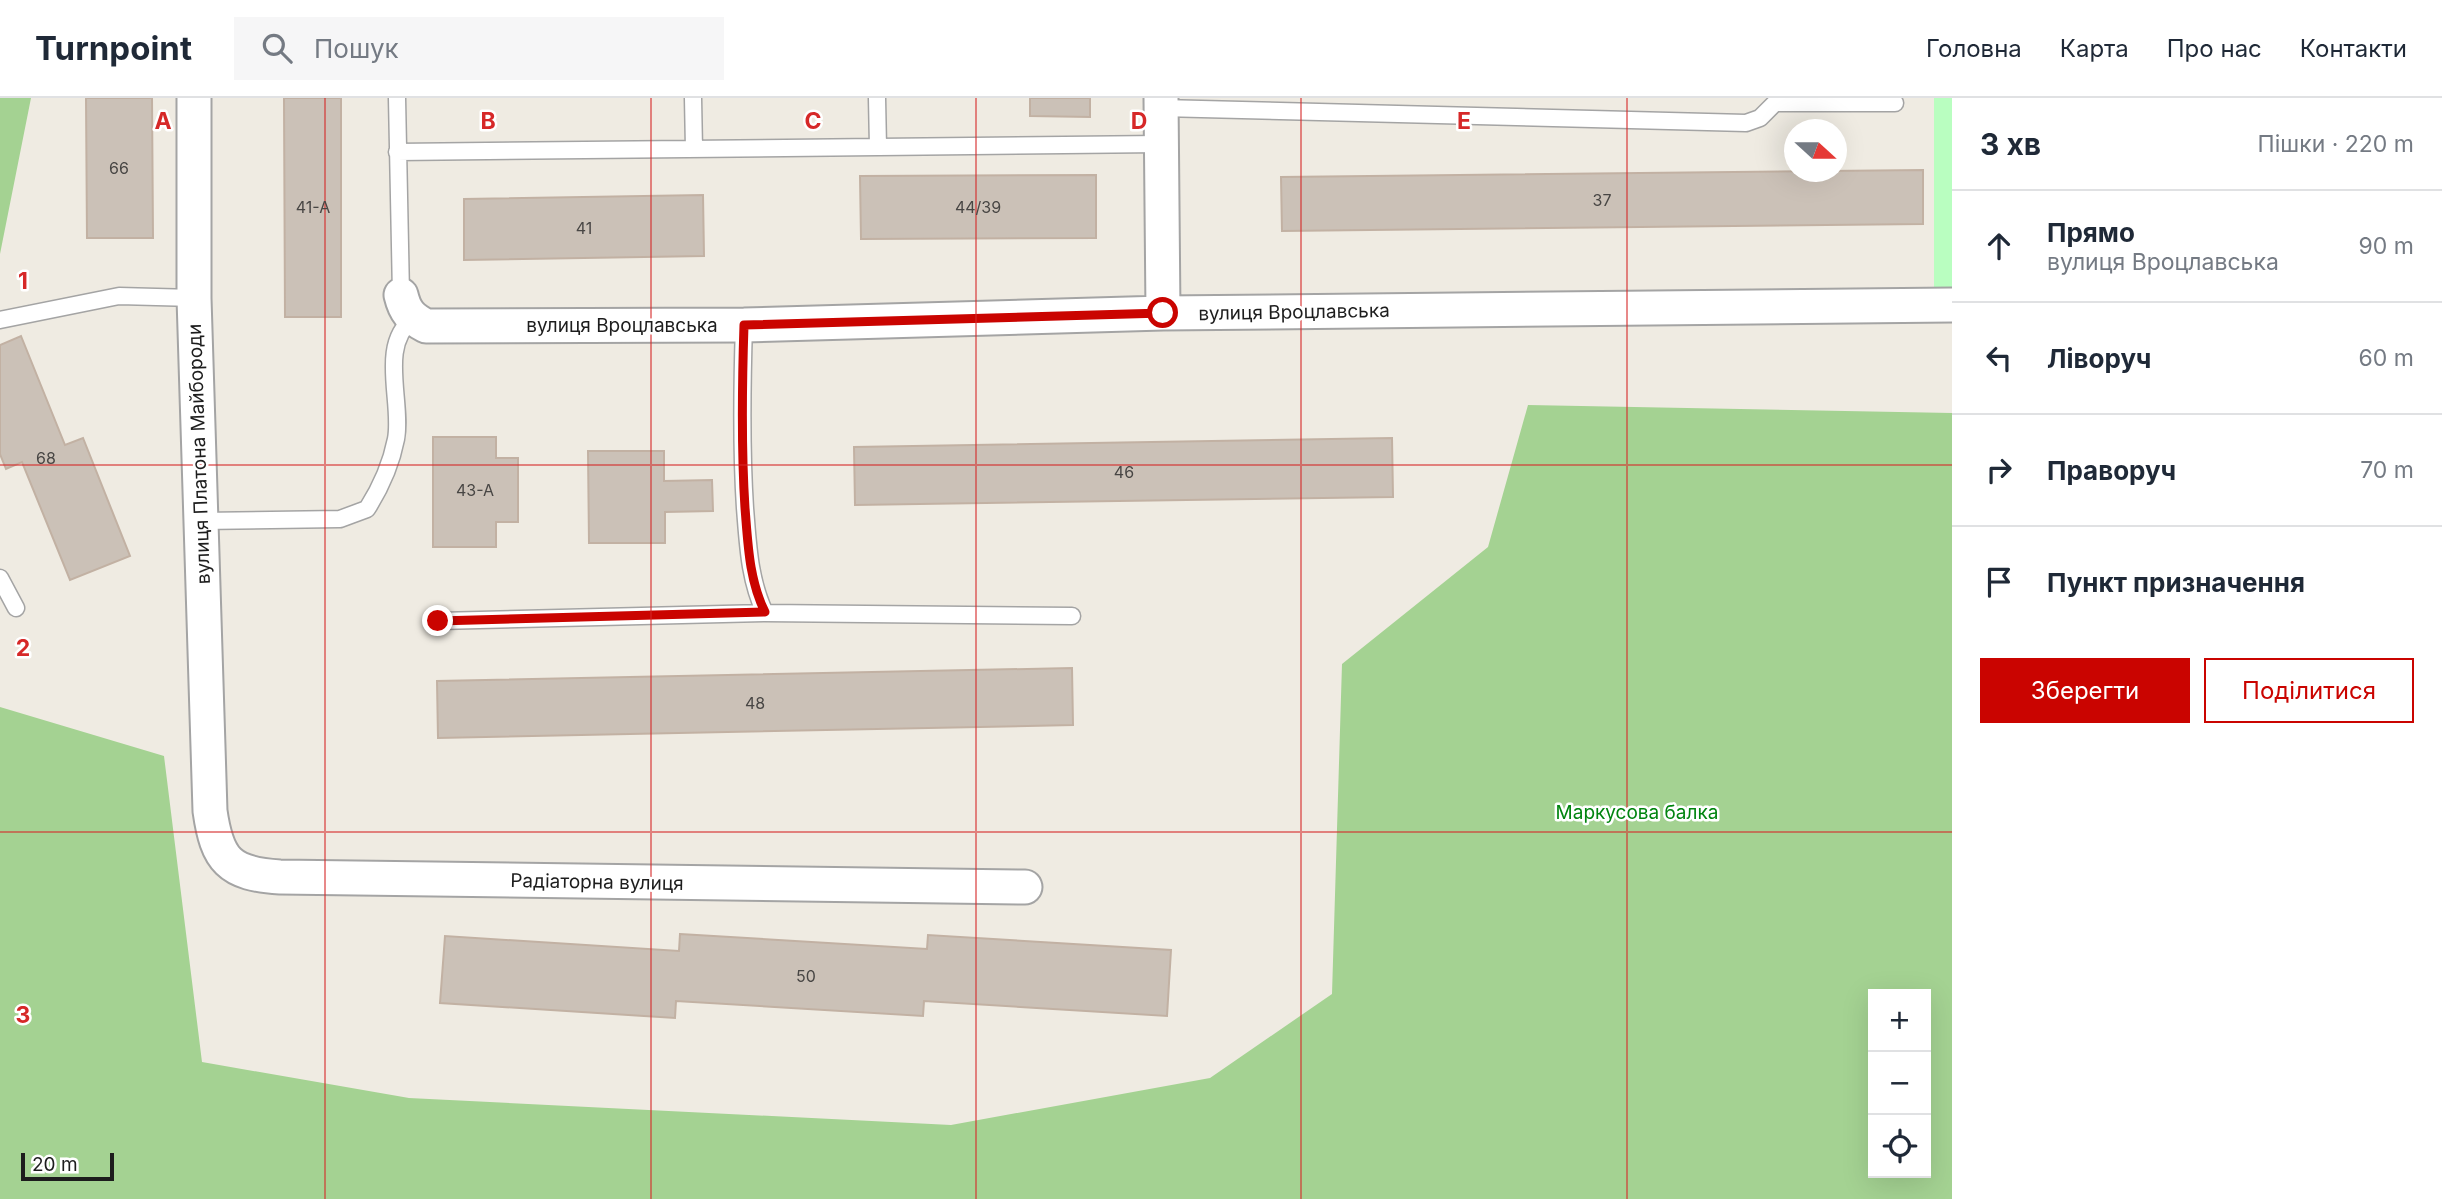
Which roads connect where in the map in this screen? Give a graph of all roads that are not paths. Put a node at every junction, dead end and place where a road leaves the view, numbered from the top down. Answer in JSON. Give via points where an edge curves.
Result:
{"nodes":[{"id":1,"x":194,"y":98,"type":"edge"},
{"id":2,"x":397,"y":98,"type":"edge"},
{"id":3,"x":693,"y":98,"type":"edge"},
{"id":4,"x":877,"y":98,"type":"edge"},
{"id":5,"x":1778,"y":100,"type":"edge"},
{"id":6,"x":1161,"y":103,"type":"edge"},
{"id":7,"x":1895,"y":103,"type":"dead end"},
{"id":8,"x":1161,"y":144,"type":"junction"},
{"id":9,"x":878,"y":147,"type":"junction"},
{"id":10,"x":694,"y":149,"type":"junction"},
{"id":11,"x":397,"y":152,"type":"junction"},
{"id":12,"x":194,"y":298,"type":"junction"},
{"id":13,"x":1952,"y":305,"type":"edge"},
{"id":14,"x":407,"y":307,"type":"junction"},
{"id":15,"x":1163,"y":313,"type":"junction"},
{"id":16,"x":0,"y":320,"type":"edge"},
{"id":17,"x":744,"y":325,"type":"junction"},
{"id":18,"x":201,"y":521,"type":"junction"},
{"id":19,"x":0,"y":578,"type":"edge"},
{"id":20,"x":16,"y":608,"type":"dead end"},
{"id":21,"x":765,"y":612,"type":"junction"},
{"id":22,"x":1072,"y":616,"type":"dead end"},
{"id":23,"x":438,"y":621,"type":"dead end"},
{"id":24,"x":209,"y":811,"type":"joint"},
{"id":25,"x":1025,"y":887,"type":"dead end"}],
"edges":[{"from":1,"to":12,"type":"street","name":"вулиця Платона Майбороди"},
{"from":2,"to":11,"type":"lane"},
{"from":3,"to":10,"type":"lane"},
{"from":4,"to":9,"type":"lane"},
{"from":5,"to":6,"type":"lane","via":[[1760,118],[1746,123]]},
{"from":5,"to":7,"type":"lane"},
{"from":6,"to":8,"type":"street"},
{"from":8,"to":9,"type":"lane"},
{"from":8,"to":15,"type":"street"},
{"from":9,"to":10,"type":"lane"},
{"from":10,"to":11,"type":"lane"},
{"from":11,"to":14,"type":"lane"},
{"from":12,"to":16,"type":"lane","via":[[119,296]]},
{"from":12,"to":18,"type":"street","name":"вулиця Платона Майбороди"},
{"from":13,"to":15,"type":"street","name":"вулиця Вроцлавська"},
{"from":14,"to":17,"type":"street","name":"вулиця Вроцлавська","via":[[426,326]]},
{"from":14,"to":18,"type":"lane","via":[[396,349],[397,435],[390,464],[368,509],[340,519]]},
{"from":15,"to":17,"type":"street","name":"вулиця Вроцлавська"},
{"from":17,"to":21,"type":"lane","via":[[741,441],[745,508],[754,591]]},
{"from":18,"to":24,"type":"street","name":"вулиця Платона Майбороди"},
{"from":19,"to":20,"type":"lane"},
{"from":21,"to":22,"type":"lane"},
{"from":21,"to":23,"type":"lane"},
{"from":24,"to":25,"type":"street","name":"Радіаторна вулиця","via":[[223,857],[237,870],[254,875]]}]}
